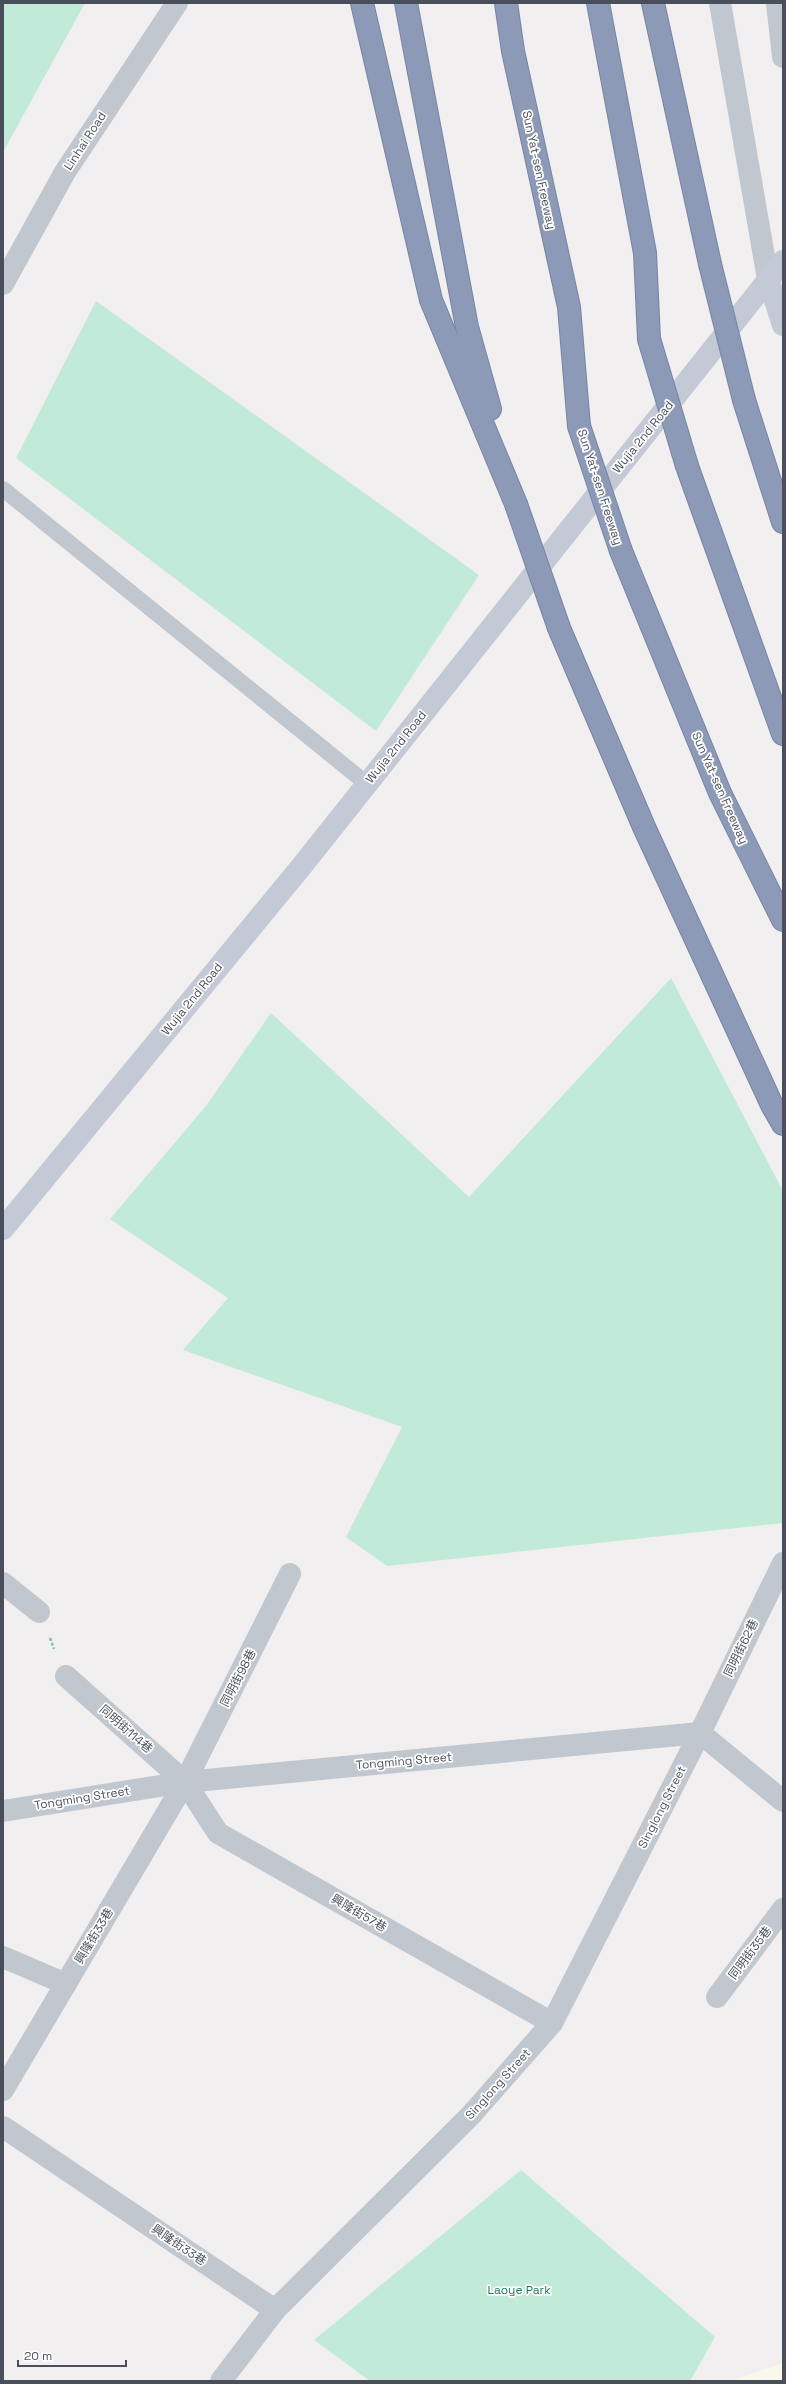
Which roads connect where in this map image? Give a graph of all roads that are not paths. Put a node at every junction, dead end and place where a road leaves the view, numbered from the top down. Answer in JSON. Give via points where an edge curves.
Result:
{"nodes":[{"id":1,"x":177,"y":3,"type":"edge"},
{"id":2,"x":362,"y":3,"type":"edge"},
{"id":3,"x":406,"y":3,"type":"edge"},
{"id":4,"x":506,"y":3,"type":"edge"},
{"id":5,"x":598,"y":3,"type":"edge"},
{"id":6,"x":653,"y":3,"type":"edge"},
{"id":7,"x":720,"y":3,"type":"edge"},
{"id":8,"x":777,"y":3,"type":"edge"},
{"id":9,"x":783,"y":57,"type":"edge"},
{"id":10,"x":783,"y":261,"type":"edge"},
{"id":11,"x":768,"y":279,"type":"junction"},
{"id":12,"x":3,"y":284,"type":"edge"},
{"id":13,"x":783,"y":326,"type":"edge"},
{"id":14,"x":3,"y":489,"type":"edge"},
{"id":15,"x":516,"y":504,"type":"junction"},
{"id":16,"x":783,"y":522,"type":"edge"},
{"id":17,"x":783,"y":734,"type":"edge"},
{"id":18,"x":367,"y":784,"type":"junction"},
{"id":19,"x":783,"y":920,"type":"edge"},
{"id":20,"x":783,"y":1124,"type":"edge"},
{"id":21,"x":3,"y":1229,"type":"edge"},
{"id":22,"x":783,"y":1563,"type":"edge"},
{"id":23,"x":290,"y":1574,"type":"dead end"},
{"id":24,"x":3,"y":1583,"type":"edge"},
{"id":25,"x":39,"y":1612,"type":"road end"},
{"id":26,"x":66,"y":1676,"type":"road end"},
{"id":27,"x":700,"y":1733,"type":"junction"},
{"id":28,"x":185,"y":1782,"type":"junction"},
{"id":29,"x":783,"y":1801,"type":"edge"},
{"id":30,"x":3,"y":1810,"type":"edge"},
{"id":31,"x":783,"y":1909,"type":"edge"},
{"id":32,"x":3,"y":1957,"type":"edge"},
{"id":33,"x":66,"y":1984,"type":"junction"},
{"id":34,"x":717,"y":1996,"type":"dead end"},
{"id":35,"x":552,"y":2023,"type":"junction"},
{"id":36,"x":3,"y":2090,"type":"edge"},
{"id":37,"x":3,"y":2127,"type":"edge"},
{"id":38,"x":275,"y":2310,"type":"junction"},
{"id":39,"x":221,"y":2381,"type":"edge"}],
"edges":[{"from":1,"to":12,"type":"street","name":"Linhai Road","via":[[65,172]]},
{"from":2,"to":15,"type":"highway","via":[[431,300]]},
{"from":3,"to":15,"type":"highway","via":[[467,327]]},
{"from":4,"to":19,"type":"highway","name":"Sun Yat-sen Freeway","bridge":true,"via":[[513,51],[569,307],[579,426],[621,551],[720,794]]},
{"from":5,"to":17,"type":"highway","bridge":true,"via":[[645,253],[650,339],[687,466]]},
{"from":6,"to":16,"type":"highway","bridge":true,"via":[[710,264],[744,400]]},
{"from":7,"to":11,"type":"street"},
{"from":8,"to":9,"type":"street"},
{"from":10,"to":11,"type":"main road","name":"Wujia 2nd Road"},
{"from":11,"to":13,"type":"main road"},
{"from":11,"to":18,"type":"main road","name":"Wujia 2nd Road"},
{"from":14,"to":18,"type":"lane"},
{"from":15,"to":20,"type":"highway","bridge":true,"via":[[559,628],[644,827]]},
{"from":18,"to":21,"type":"main road","name":"Wujia 2nd Road"},
{"from":22,"to":27,"type":"street","name":"同明街62巷"},
{"from":23,"to":28,"type":"street","name":"同明街98巷"},
{"from":24,"to":25,"type":"street"},
{"from":26,"to":28,"type":"street","name":"同明街114巷"},
{"from":27,"to":28,"type":"street","name":"Tongming Street"},
{"from":27,"to":29,"type":"street"},
{"from":27,"to":35,"type":"street","name":"Singlong Street"},
{"from":28,"to":30,"type":"street","name":"Tongming Street"},
{"from":28,"to":33,"type":"street","name":"興隆街33巷"},
{"from":28,"to":35,"type":"street","name":"興隆街57巷","via":[[218,1833]]},
{"from":31,"to":34,"type":"street","name":"同明街35巷"},
{"from":32,"to":33,"type":"street"},
{"from":33,"to":36,"type":"street","name":"興隆街33巷"},
{"from":35,"to":38,"type":"street","name":"Singlong Street","via":[[471,2115]]},
{"from":37,"to":38,"type":"street","name":"興隆街33巷"},
{"from":38,"to":39,"type":"street","name":"Singlong Street"}]}
